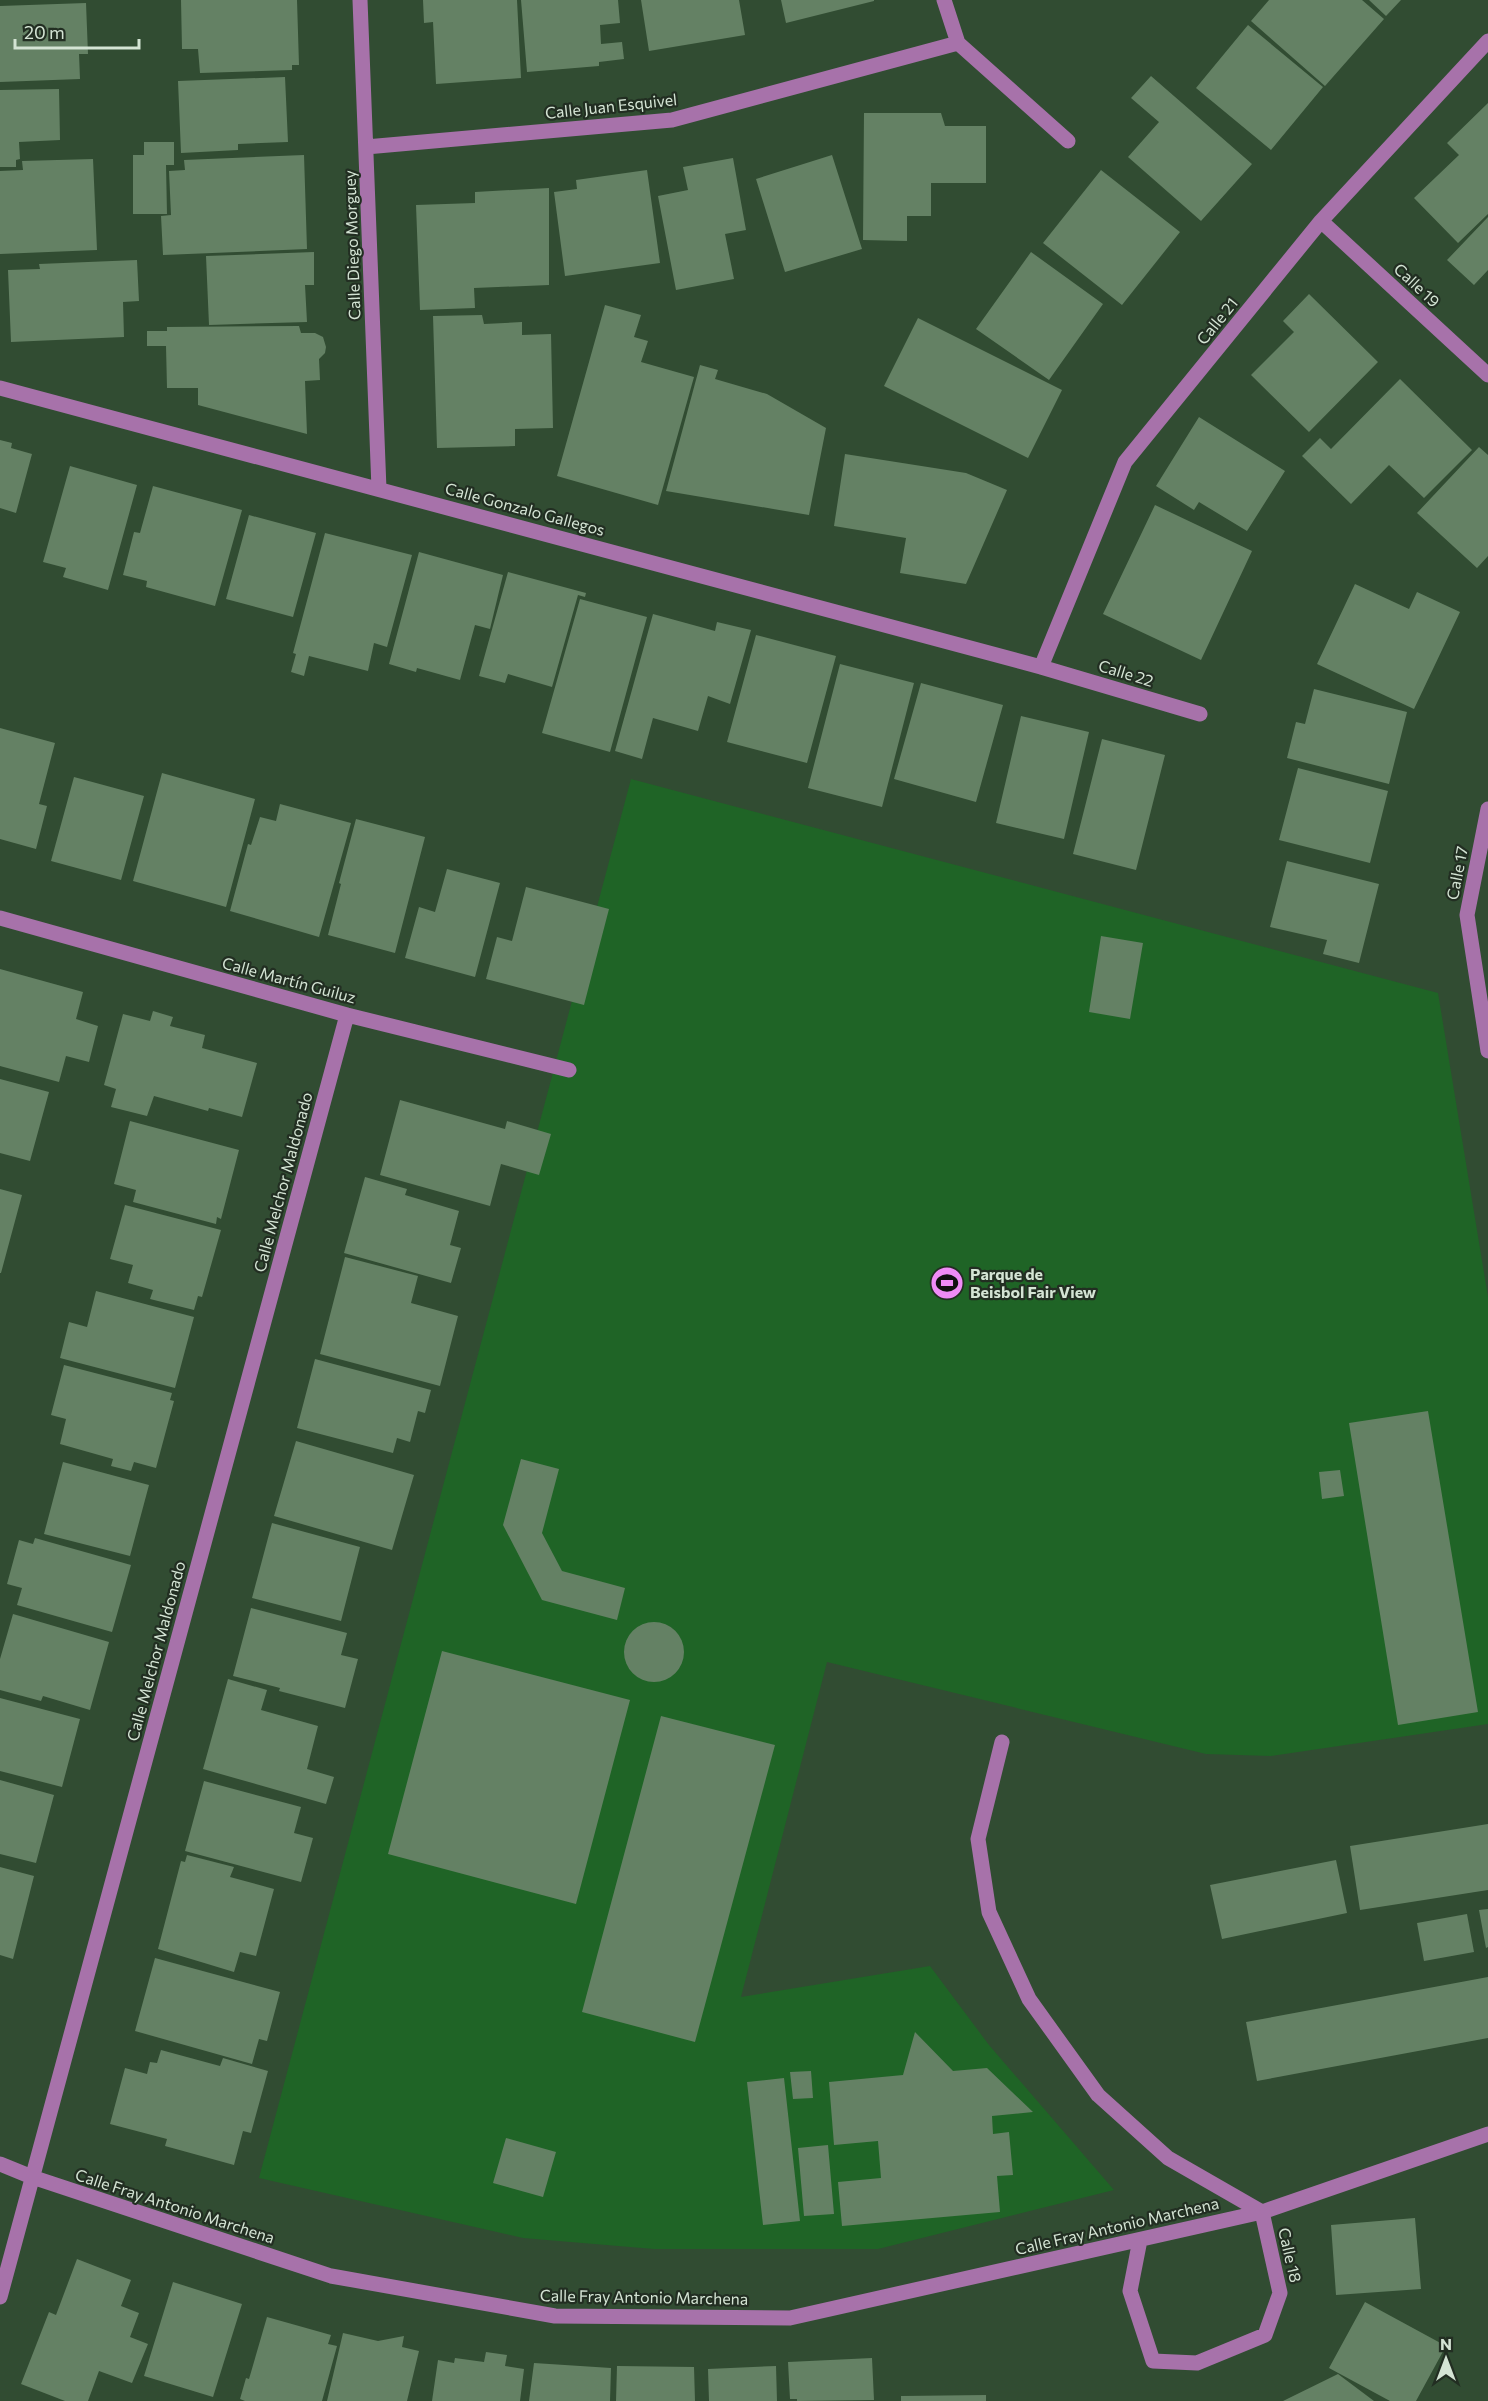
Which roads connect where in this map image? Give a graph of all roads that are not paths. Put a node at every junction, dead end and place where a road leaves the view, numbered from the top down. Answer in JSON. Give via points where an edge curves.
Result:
{"nodes":[{"id":1,"x":360,"y":0,"type":"edge"},
{"id":2,"x":944,"y":0,"type":"edge"},
{"id":3,"x":1488,"y":41,"type":"edge"},
{"id":4,"x":958,"y":43,"type":"junction"},
{"id":5,"x":1068,"y":141,"type":"dead end"},
{"id":6,"x":366,"y":147,"type":"junction"},
{"id":7,"x":1321,"y":220,"type":"junction"},
{"id":8,"x":1488,"y":375,"type":"edge"},
{"id":9,"x":0,"y":388,"type":"edge"},
{"id":10,"x":379,"y":489,"type":"junction"},
{"id":11,"x":1041,"y":667,"type":"junction"},
{"id":12,"x":1200,"y":714,"type":"dead end"},
{"id":13,"x":1488,"y":809,"type":"edge"},
{"id":14,"x":0,"y":918,"type":"edge"},
{"id":15,"x":347,"y":1015,"type":"junction"},
{"id":16,"x":1488,"y":1051,"type":"edge"},
{"id":17,"x":569,"y":1070,"type":"dead end"},
{"id":18,"x":1002,"y":1742,"type":"dead end"},
{"id":19,"x":1488,"y":2134,"type":"edge"},
{"id":20,"x":0,"y":2164,"type":"edge"},
{"id":21,"x":32,"y":2177,"type":"junction"},
{"id":22,"x":1262,"y":2211,"type":"junction"},
{"id":23,"x":1140,"y":2240,"type":"junction"},
{"id":24,"x":0,"y":2297,"type":"edge"}],
"edges":[{"from":1,"to":6,"type":"street","name":"Calle Diego Morguey"},
{"from":2,"to":4,"type":"street"},
{"from":3,"to":7,"type":"street","name":"Calle 21"},
{"from":4,"to":5,"type":"street"},
{"from":4,"to":6,"type":"street","name":"Calle Juan Esquivel","via":[[672,120]]},
{"from":6,"to":10,"type":"street","name":"Calle Diego Morguey"},
{"from":7,"to":8,"type":"street","name":"Calle 19"},
{"from":7,"to":11,"type":"street","name":"Calle 21","via":[[1125,462]]},
{"from":9,"to":10,"type":"street","name":"Calle Gonzalo Gallegos"},
{"from":10,"to":11,"type":"street","name":"Calle Gonzalo Gallegos"},
{"from":11,"to":12,"type":"street","name":"Calle 22"},
{"from":13,"to":16,"type":"street","name":"Calle 17","via":[[1467,915]]},
{"from":14,"to":15,"type":"street","name":"Calle Martín Guiluz"},
{"from":15,"to":17,"type":"street","name":"Calle Martín Guiluz"},
{"from":15,"to":21,"type":"street","name":"Calle Melchor Maldonado"},
{"from":18,"to":22,"type":"street","via":[[978,1839],[989,1912],[1029,1999],[1098,2095],[1168,2158]]},
{"from":19,"to":22,"type":"street","name":"Calle 18"},
{"from":20,"to":21,"type":"street","name":"Calle Fray Antonio Marchena"},
{"from":21,"to":23,"type":"street","name":"Calle Fray Antonio Marchena","via":[[331,2276],[555,2316],[790,2318]]},
{"from":21,"to":24,"type":"street","name":"Calle Melchor Maldonado"},
{"from":22,"to":23,"type":"street","name":"Calle Fray Antonio Marchena"},
{"from":22,"to":23,"type":"street","name":"Calle 18","via":[[1280,2293],[1265,2335],[1197,2363],[1153,2361],[1130,2291]]}]}
